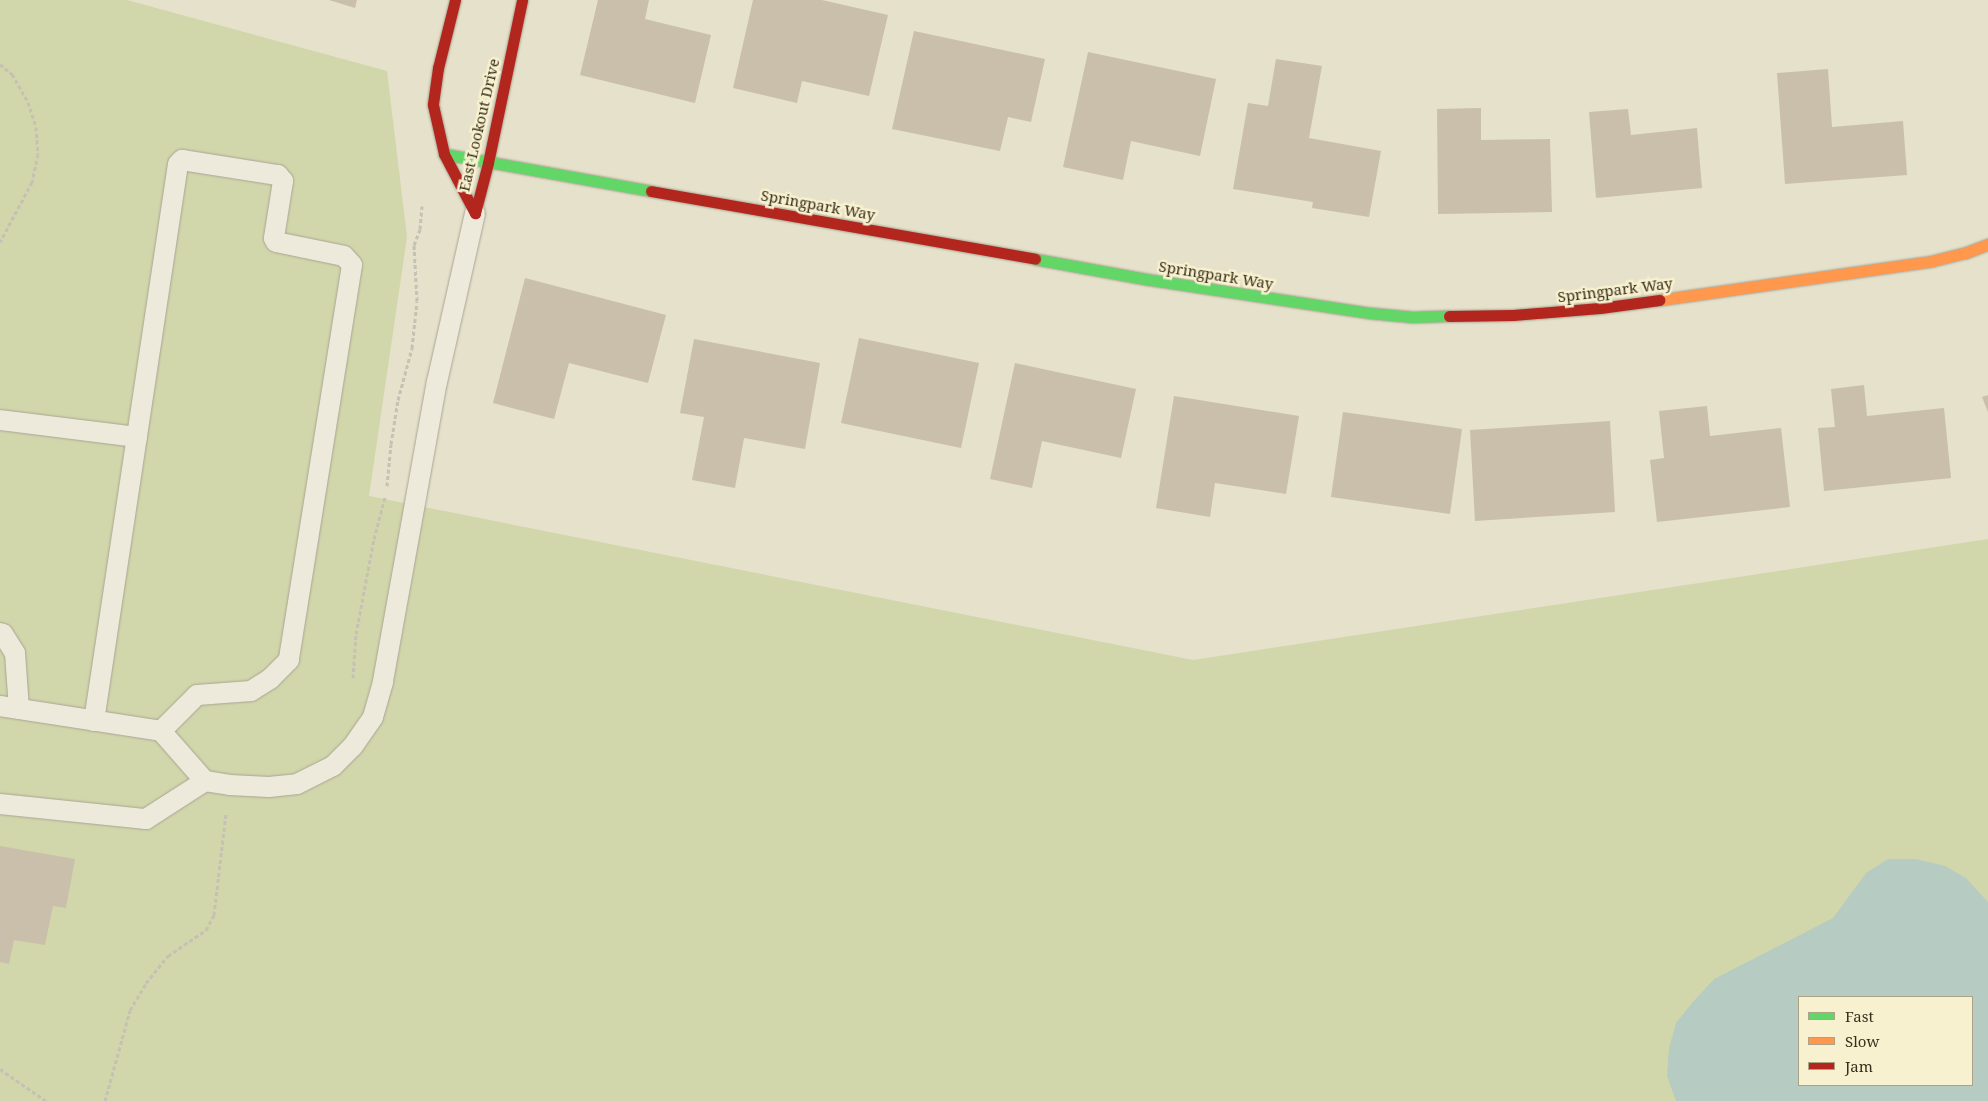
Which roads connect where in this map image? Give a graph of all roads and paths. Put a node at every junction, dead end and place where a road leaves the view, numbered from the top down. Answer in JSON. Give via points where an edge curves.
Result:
{"nodes":[{"id":1,"x":455,"y":0,"type":"edge"},
{"id":2,"x":522,"y":0,"type":"edge"},
{"id":3,"x":0,"y":64,"type":"edge"},
{"id":4,"x":444,"y":154,"type":"junction"},
{"id":5,"x":488,"y":163,"type":"junction"},
{"id":6,"x":474,"y":213,"type":"junction"},
{"id":7,"x":0,"y":242,"type":"edge"},
{"id":8,"x":1988,"y":244,"type":"edge"},
{"id":9,"x":0,"y":420,"type":"edge"},
{"id":10,"x":137,"y":437,"type":"junction"},
{"id":11,"x":0,"y":633,"type":"edge"},
{"id":12,"x":9,"y":708,"type":"edge"},
{"id":13,"x":94,"y":721,"type":"junction"},
{"id":14,"x":161,"y":731,"type":"junction"},
{"id":15,"x":206,"y":781,"type":"junction"},
{"id":16,"x":0,"y":804,"type":"edge"},
{"id":17,"x":0,"y":1069,"type":"edge"},
{"id":18,"x":46,"y":1101,"type":"edge"}],
"edges":[{"from":1,"to":4,"type":"street","name":"East Lookout Drive","via":[[438,68],[433,105]]},
{"from":2,"to":5,"type":"street","name":"East Lookout Drive"},
{"from":3,"to":7,"type":"path","via":[[12,74],[28,102],[36,127],[38,154],[32,182]]},
{"from":4,"to":5,"type":"street","name":"Springpark Way"},
{"from":4,"to":6,"type":"street","name":"East Lookout Drive"},
{"from":5,"to":6,"type":"street","name":"East Lookout Drive"},
{"from":5,"to":8,"type":"street","name":"Springpark Way","via":[[1145,279],[1414,317],[1512,315],[1600,308],[1932,261]]},
{"from":6,"to":15,"type":"lane","via":[[437,382],[383,681],[373,717],[353,746],[333,766],[297,784],[269,787]]},
{"from":9,"to":10,"type":"lane"},
{"from":10,"to":13,"type":"lane"},
{"from":10,"to":14,"type":"lane","via":[[178,164],[182,160],[278,175],[283,182],[276,242],[344,256],[352,265],[289,660],[270,679],[251,691],[197,695]]},
{"from":11,"to":12,"type":"lane","via":[[15,653]]},
{"from":12,"to":13,"type":"lane"},
{"from":13,"to":14,"type":"lane"},
{"from":14,"to":15,"type":"lane"},
{"from":15,"to":16,"type":"lane","via":[[146,819]]},
{"from":17,"to":18,"type":"path"}]}
